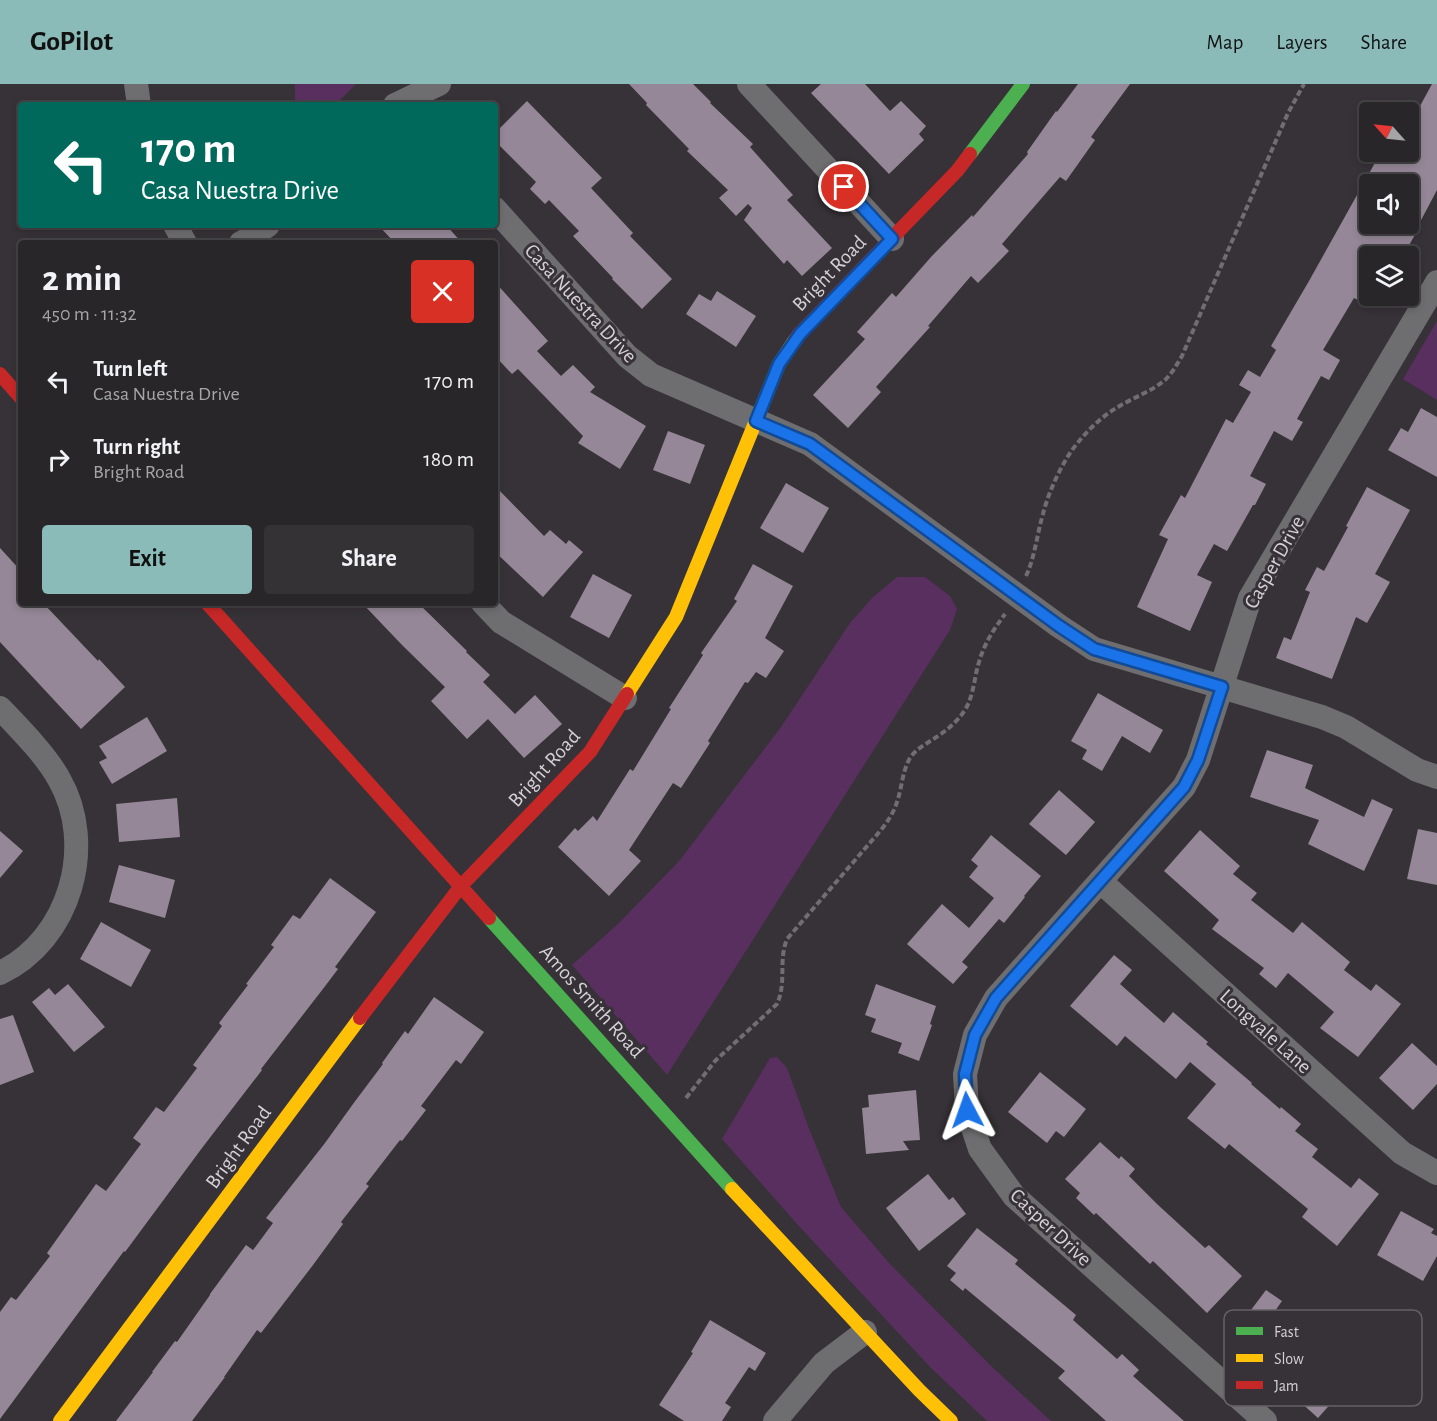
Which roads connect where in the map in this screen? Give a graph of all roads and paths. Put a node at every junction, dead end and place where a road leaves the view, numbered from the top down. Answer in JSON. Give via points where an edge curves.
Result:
{"nodes":[{"id":1,"x":136,"y":84,"type":"edge"},
{"id":2,"x":749,"y":84,"type":"edge"},
{"id":3,"x":1023,"y":84,"type":"edge"},
{"id":4,"x":1304,"y":84,"type":"edge"},
{"id":5,"x":428,"y":94,"type":"edge"},
{"id":6,"x":139,"y":102,"type":"edge"},
{"id":7,"x":404,"y":102,"type":"edge"},
{"id":8,"x":498,"y":212,"type":"edge"},
{"id":9,"x":264,"y":228,"type":"edge"},
{"id":10,"x":892,"y":239,"type":"junction"},
{"id":11,"x":247,"y":240,"type":"edge"},
{"id":12,"x":1437,"y":282,"type":"edge"},
{"id":13,"x":0,"y":374,"type":"edge"},
{"id":14,"x":18,"y":395,"type":"edge"},
{"id":15,"x":756,"y":421,"type":"junction"},
{"id":16,"x":1025,"y":577,"type":"dead end"},
{"id":17,"x":210,"y":606,"type":"edge"},
{"id":18,"x":486,"y":606,"type":"edge"},
{"id":19,"x":1005,"y":614,"type":"dead end"},
{"id":20,"x":1222,"y":687,"type":"junction"},
{"id":21,"x":625,"y":698,"type":"junction"},
{"id":22,"x":0,"y":708,"type":"edge"},
{"id":23,"x":1437,"y":777,"type":"edge"},
{"id":24,"x":1100,"y":881,"type":"junction"},
{"id":25,"x":461,"y":886,"type":"junction"},
{"id":26,"x":0,"y":973,"type":"edge"},
{"id":27,"x":686,"y":1098,"type":"dead end"},
{"id":28,"x":1437,"y":1173,"type":"edge"},
{"id":29,"x":865,"y":1332,"type":"junction"},
{"id":30,"x":1224,"y":1384,"type":"edge"},
{"id":31,"x":1248,"y":1406,"type":"edge"},
{"id":32,"x":60,"y":1421,"type":"edge"},
{"id":33,"x":776,"y":1421,"type":"edge"},
{"id":34,"x":951,"y":1421,"type":"edge"},
{"id":35,"x":1265,"y":1421,"type":"edge"}],
"edges":[{"from":1,"to":6,"type":"street"},
{"from":2,"to":10,"type":"street"},
{"from":3,"to":10,"type":"street","name":"Bright Road","via":[[957,171]]},
{"from":4,"to":16,"type":"path","via":[[1182,356],[1165,380],[1117,407],[1078,442],[1050,492]]},
{"from":5,"to":7,"type":"street"},
{"from":8,"to":15,"type":"street","name":"Casa Nuestra Drive","via":[[627,356],[651,375]]},
{"from":9,"to":11,"type":"street"},
{"from":10,"to":15,"type":"street","name":"Bright Road","via":[[800,334],[779,364]]},
{"from":12,"to":20,"type":"street","name":"Casper Drive","via":[[1250,598]]},
{"from":13,"to":14,"type":"street"},
{"from":15,"to":20,"type":"street","name":"Casa Nuestra Drive","via":[[810,444],[1094,649]]},
{"from":15,"to":21,"type":"street","name":"Bright Road","via":[[676,617]]},
{"from":17,"to":25,"type":"street","name":"Amos Smith Road"},
{"from":18,"to":21,"type":"street","via":[[501,622]]},
{"from":19,"to":27,"type":"path","via":[[984,648],[965,710],[950,728],[911,756],[886,824],[787,939],[777,1005],[715,1061]]},
{"from":20,"to":23,"type":"street","name":"Casa Nuestra Drive","via":[[1346,727],[1418,770]]},
{"from":20,"to":24,"type":"street","name":"Casper Drive","via":[[1198,760],[1184,787]]},
{"from":21,"to":25,"type":"street","name":"Bright Road","via":[[590,752]]},
{"from":22,"to":26,"type":"street","via":[[59,778],[69,801],[76,848],[74,873],[57,919],[27,956]]},
{"from":24,"to":28,"type":"street","name":"Longvale Lane","via":[[1402,1153]]},
{"from":24,"to":30,"type":"street","name":"Casper Drive","via":[[996,998],[975,1035],[965,1074],[967,1110],[980,1149],[1014,1196]]},
{"from":25,"to":29,"type":"street","name":"Amos Smith Road"},
{"from":25,"to":32,"type":"street","name":"Bright Road"},
{"from":29,"to":33,"type":"street","via":[[824,1363]]},
{"from":29,"to":34,"type":"street","name":"Amos Smith Road"},
{"from":31,"to":35,"type":"street","name":"Casper Drive"}]}
